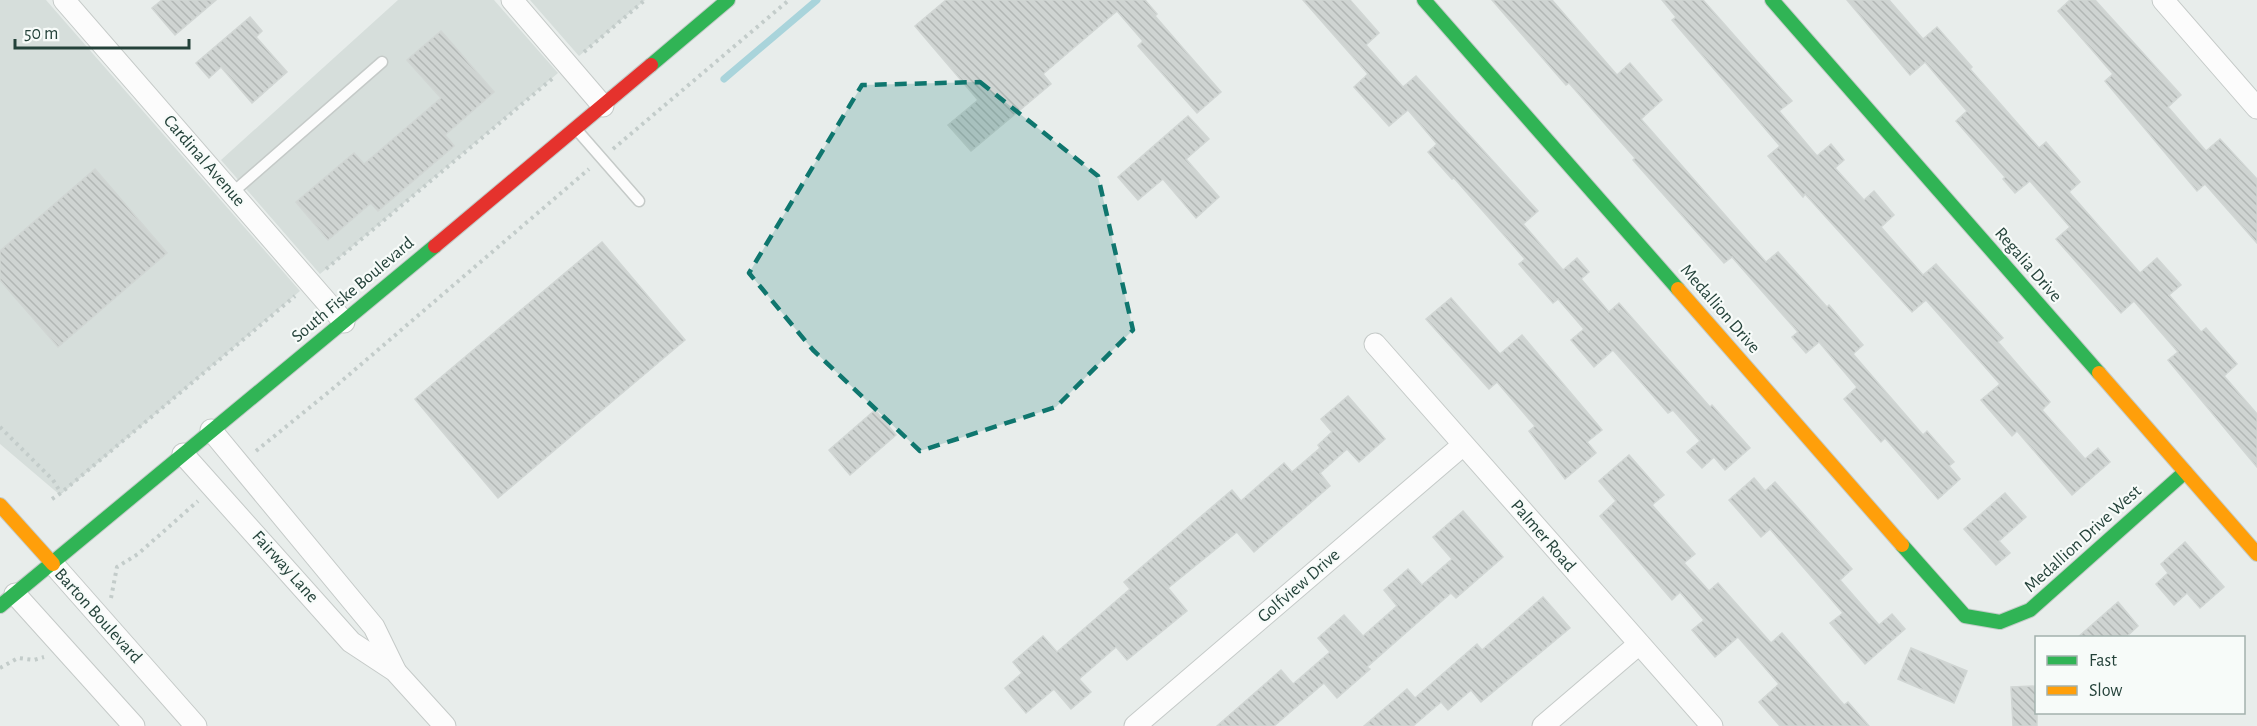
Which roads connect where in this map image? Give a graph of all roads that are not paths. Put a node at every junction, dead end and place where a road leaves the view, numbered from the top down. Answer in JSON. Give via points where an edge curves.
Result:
{"nodes":[{"id":1,"x":64,"y":0,"type":"edge"},
{"id":2,"x":512,"y":0,"type":"edge"},
{"id":3,"x":728,"y":0,"type":"edge"},
{"id":4,"x":1424,"y":0,"type":"edge"},
{"id":5,"x":1772,"y":0,"type":"edge"},
{"id":6,"x":2163,"y":0,"type":"edge"},
{"id":7,"x":382,"y":62,"type":"dead end"},
{"id":8,"x":603,"y":106,"type":"junction"},
{"id":9,"x":2257,"y":108,"type":"edge"},
{"id":10,"x":576,"y":128,"type":"junction"},
{"id":11,"x":232,"y":193,"type":"junction"},
{"id":12,"x":639,"y":201,"type":"dead end"},
{"id":13,"x":344,"y":322,"type":"junction"},
{"id":14,"x":1375,"y":344,"type":"dead end"},
{"id":15,"x":211,"y":430,"type":"junction"},
{"id":16,"x":1463,"y":445,"type":"junction"},
{"id":17,"x":183,"y":454,"type":"junction"},
{"id":18,"x":2185,"y":472,"type":"junction"},
{"id":19,"x":0,"y":505,"type":"edge"},
{"id":20,"x":2257,"y":554,"type":"edge"},
{"id":21,"x":53,"y":564,"type":"junction"},
{"id":22,"x":8,"y":595,"type":"edge"},
{"id":23,"x":2000,"y":622,"type":"joint"},
{"id":24,"x":1639,"y":644,"type":"junction"},
{"id":25,"x":395,"y":670,"type":"junction"},
{"id":26,"x":134,"y":726,"type":"edge"},
{"id":27,"x":196,"y":726,"type":"edge"},
{"id":28,"x":445,"y":726,"type":"edge"},
{"id":29,"x":1135,"y":726,"type":"edge"},
{"id":30,"x":1543,"y":726,"type":"edge"},
{"id":31,"x":1712,"y":726,"type":"edge"}],
"edges":[{"from":1,"to":11,"type":"street","name":"Cardinal Avenue"},
{"from":2,"to":8,"type":"street"},
{"from":3,"to":8,"type":"street","name":"South Fiske Boulevard"},
{"from":4,"to":23,"type":"street","name":"Medallion Drive","via":[[1965,616]]},
{"from":5,"to":18,"type":"street","name":"Regalia Drive"},
{"from":6,"to":9,"type":"street"},
{"from":7,"to":11,"type":"lane"},
{"from":8,"to":10,"type":"street","name":"South Fiske Boulevard"},
{"from":10,"to":12,"type":"lane"},
{"from":10,"to":13,"type":"street","name":"South Fiske Boulevard"},
{"from":11,"to":13,"type":"street","name":"Cardinal Avenue"},
{"from":13,"to":15,"type":"street","name":"South Fiske Boulevard"},
{"from":14,"to":16,"type":"street","name":"Palmer Road"},
{"from":15,"to":17,"type":"street","name":"South Fiske Boulevard"},
{"from":15,"to":25,"type":"street","name":"Fairway Lane","via":[[374,627]]},
{"from":16,"to":24,"type":"street","name":"Palmer Road"},
{"from":16,"to":29,"type":"street","name":"Golfview Drive"},
{"from":17,"to":21,"type":"street","name":"South Fiske Boulevard"},
{"from":17,"to":25,"type":"street","name":"Fairway Lane","via":[[351,642]]},
{"from":18,"to":20,"type":"street","name":"Regalia Drive"},
{"from":18,"to":23,"type":"street","name":"Medallion Drive West","via":[[2030,610]]},
{"from":19,"to":21,"type":"street","name":"Barton Boulevard"},
{"from":21,"to":22,"type":"street","name":"South Fiske Boulevard"},
{"from":21,"to":27,"type":"street","name":"Barton Boulevard"},
{"from":22,"to":26,"type":"street"},
{"from":24,"to":30,"type":"street"},
{"from":24,"to":31,"type":"street","name":"Palmer Road"},
{"from":25,"to":28,"type":"street","name":"Fairway Lane"}]}
